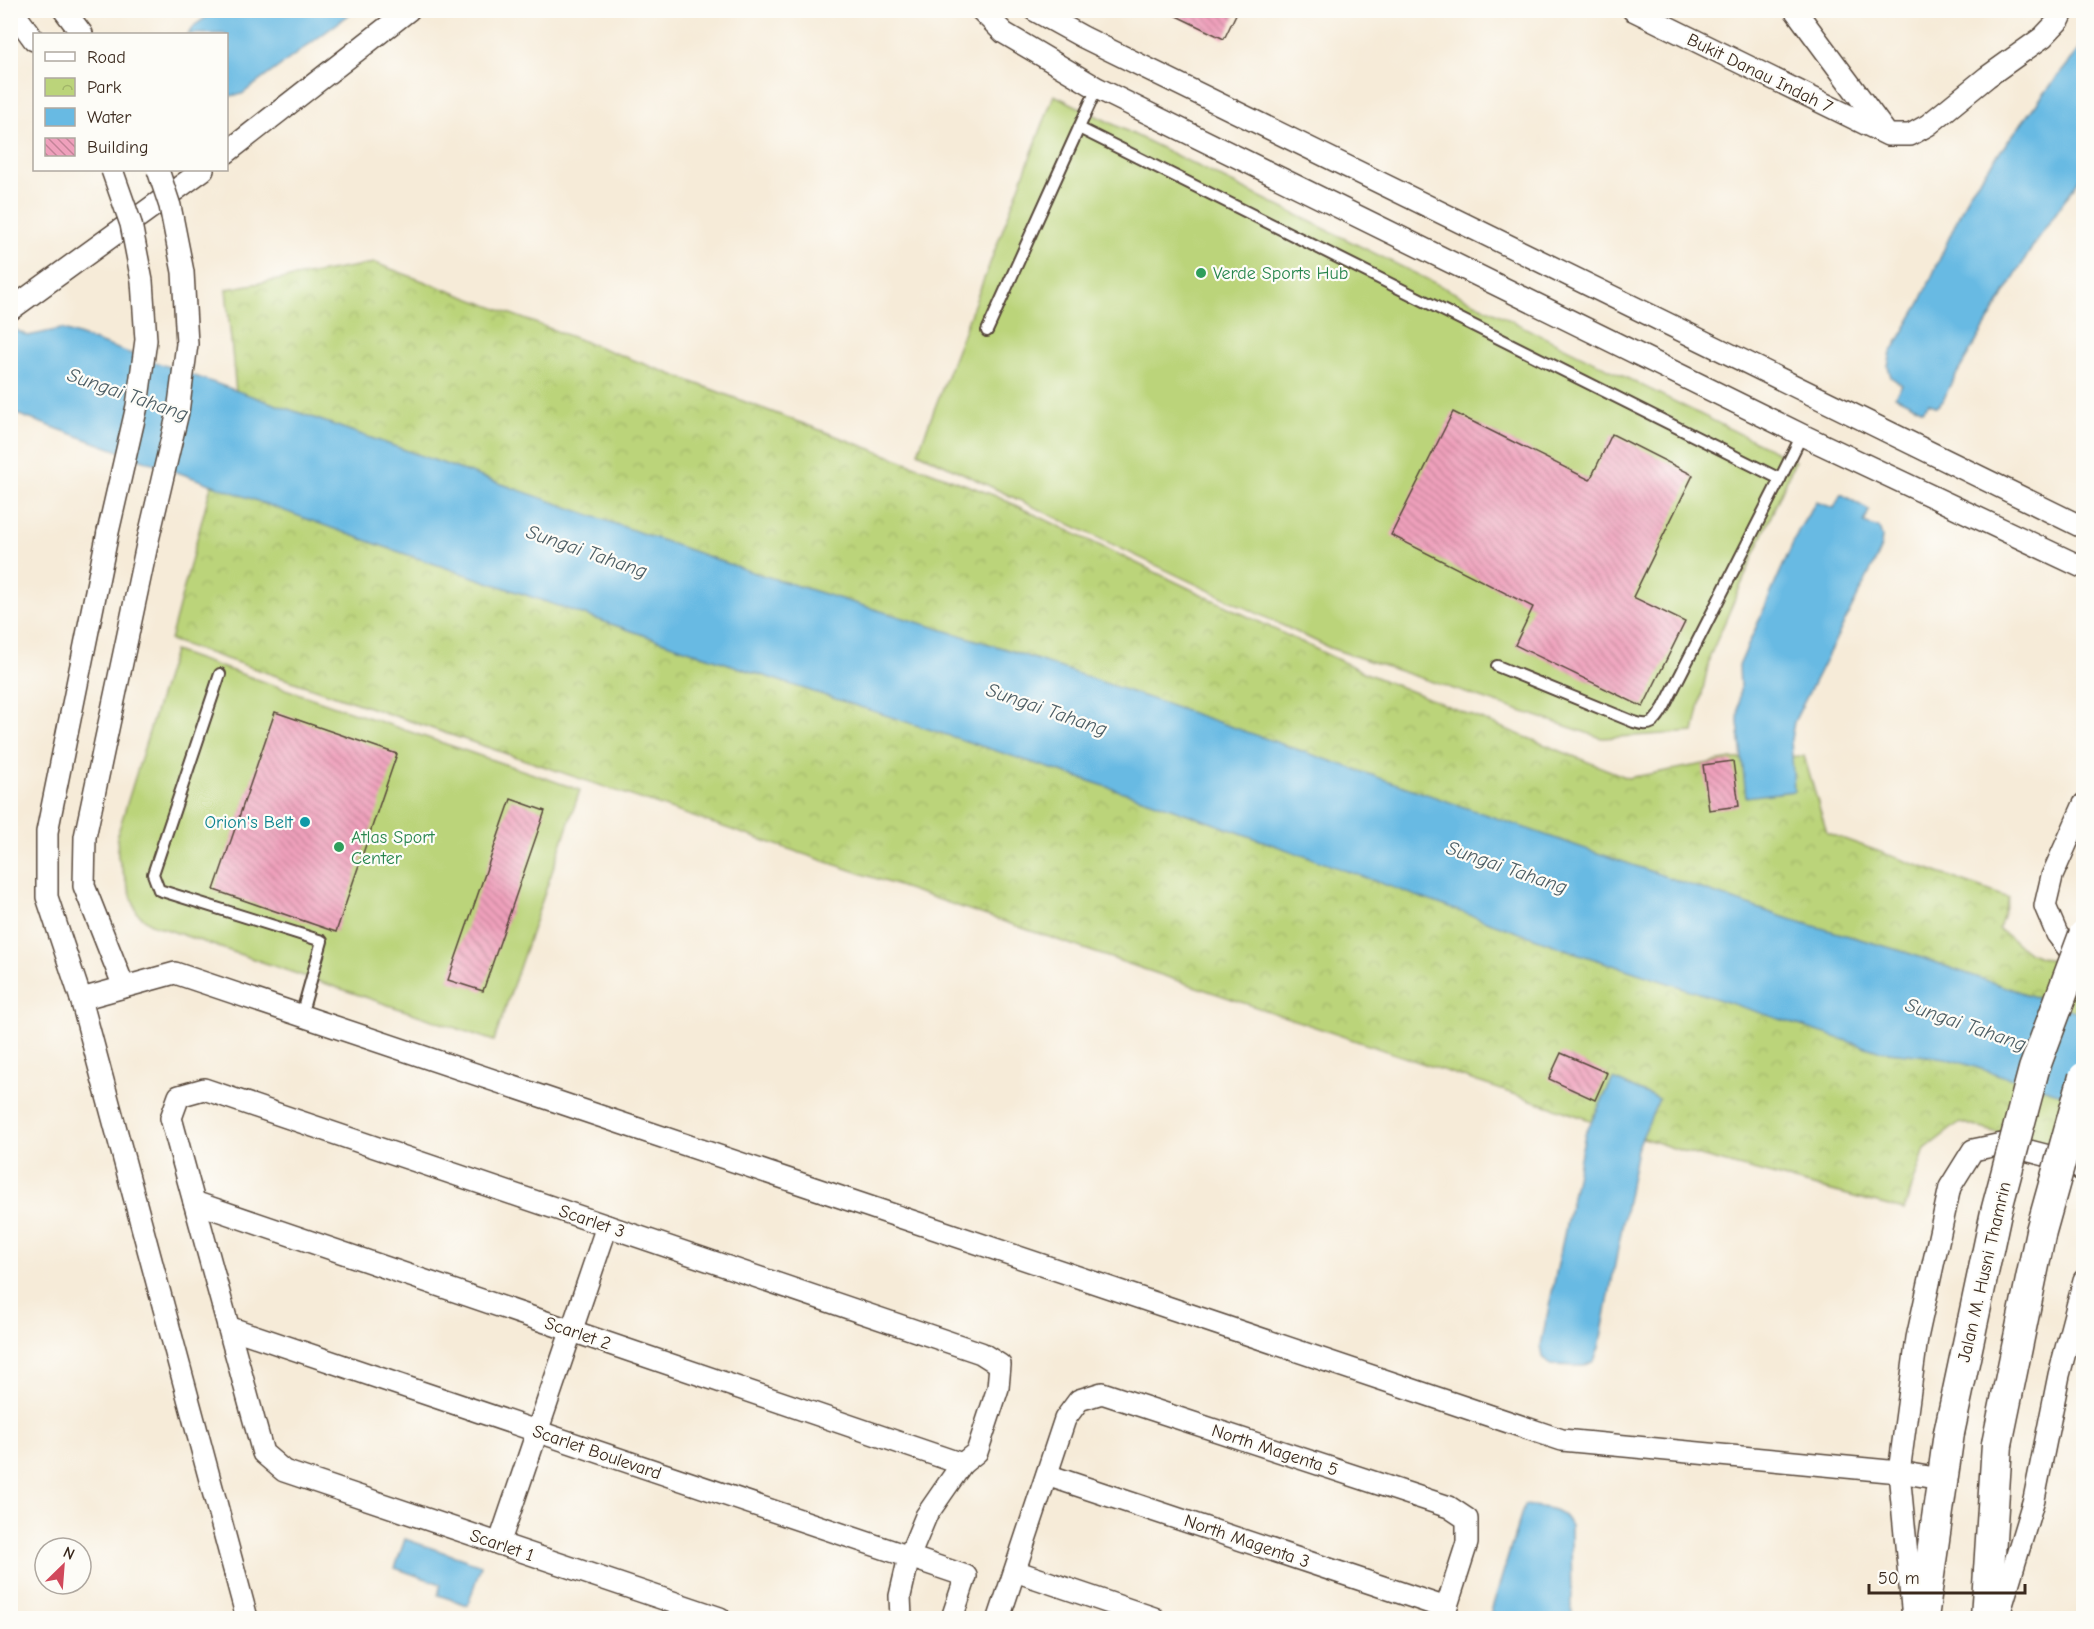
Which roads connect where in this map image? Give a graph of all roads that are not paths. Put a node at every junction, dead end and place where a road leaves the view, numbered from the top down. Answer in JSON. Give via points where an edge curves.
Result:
{"nodes":[{"id":1,"x":12,"y":10,"type":"edge"},
{"id":2,"x":64,"y":10,"type":"edge"},
{"id":3,"x":409,"y":10,"type":"edge"},
{"id":4,"x":981,"y":10,"type":"edge"},
{"id":5,"x":1034,"y":10,"type":"edge"},
{"id":6,"x":1633,"y":10,"type":"edge"},
{"id":7,"x":1795,"y":10,"type":"edge"},
{"id":8,"x":2059,"y":13,"type":"edge"},
{"id":9,"x":81,"y":33,"type":"edge"},
{"id":10,"x":33,"y":39,"type":"edge"},
{"id":11,"x":1097,"y":88,"type":"junction"},
{"id":12,"x":1079,"y":128,"type":"junction"},
{"id":13,"x":1888,"y":135,"type":"junction"},
{"id":14,"x":228,"y":151,"type":"edge"},
{"id":15,"x":112,"y":171,"type":"edge"},
{"id":16,"x":158,"y":171,"type":"edge"},
{"id":17,"x":202,"y":171,"type":"edge"},
{"id":18,"x":10,"y":310,"type":"edge"},
{"id":19,"x":987,"y":331,"type":"dead end"},
{"id":20,"x":1802,"y":435,"type":"junction"},
{"id":21,"x":1780,"y":479,"type":"junction"},
{"id":22,"x":2084,"y":528,"type":"edge"},
{"id":23,"x":2084,"y":568,"type":"edge"},
{"id":24,"x":1497,"y":666,"type":"dead end"},
{"id":25,"x":220,"y":674,"type":"dead end"},
{"id":26,"x":2084,"y":804,"type":"edge"},
{"id":27,"x":2084,"y":935,"type":"edge"},
{"id":28,"x":2084,"y":958,"type":"edge"},
{"id":29,"x":124,"y":987,"type":"junction"},
{"id":30,"x":81,"y":999,"type":"junction"},
{"id":31,"x":302,"y":1016,"type":"junction"},
{"id":32,"x":2084,"y":1077,"type":"edge"},
{"id":33,"x":2084,"y":1172,"type":"edge"},
{"id":34,"x":194,"y":1202,"type":"junction"},
{"id":35,"x":607,"y":1226,"type":"junction"},
{"id":36,"x":2084,"y":1280,"type":"edge"},
{"id":37,"x":228,"y":1327,"type":"junction"},
{"id":38,"x":571,"y":1330,"type":"junction"},
{"id":39,"x":537,"y":1431,"type":"junction"},
{"id":40,"x":962,"y":1464,"type":"junction"},
{"id":41,"x":1899,"y":1472,"type":"junction"},
{"id":42,"x":1047,"y":1474,"type":"junction"},
{"id":43,"x":1941,"y":1479,"type":"junction"},
{"id":44,"x":499,"y":1544,"type":"junction"},
{"id":45,"x":909,"y":1557,"type":"junction"},
{"id":46,"x":1014,"y":1571,"type":"junction"},
{"id":47,"x":1444,"y":1613,"type":"edge"},
{"id":48,"x":247,"y":1618,"type":"edge"},
{"id":49,"x":720,"y":1618,"type":"edge"},
{"id":50,"x":902,"y":1618,"type":"edge"},
{"id":51,"x":952,"y":1618,"type":"edge"},
{"id":52,"x":999,"y":1618,"type":"edge"},
{"id":53,"x":1154,"y":1618,"type":"edge"},
{"id":54,"x":1913,"y":1618,"type":"edge"},
{"id":55,"x":1923,"y":1618,"type":"edge"},
{"id":56,"x":1986,"y":1618,"type":"edge"},
{"id":57,"x":1998,"y":1618,"type":"edge"}],
"edges":[{"from":1,"to":10,"type":"street"},
{"from":2,"to":9,"type":"street"},
{"from":3,"to":14,"type":"street"},
{"from":4,"to":11,"type":"street","via":[[1004,33]]},
{"from":5,"to":22,"type":"street"},
{"from":6,"to":13,"type":"street","name":"Bukit Danau Indah 7"},
{"from":7,"to":13,"type":"street"},
{"from":8,"to":13,"type":"street","via":[[2043,37],[1928,125],[1910,135]]},
{"from":11,"to":12,"type":"lane"},
{"from":11,"to":20,"type":"street"},
{"from":12,"to":19,"type":"lane"},
{"from":12,"to":21,"type":"lane"},
{"from":15,"to":30,"type":"street","bridge":true,"via":[[131,224],[142,281],[146,340],[137,406],[47,832],[47,897]]},
{"from":16,"to":29,"type":"street","bridge":true,"via":[[170,206],[183,272],[187,344],[178,412],[85,837],[84,886]]},
{"from":17,"to":18,"type":"street"},
{"from":20,"to":21,"type":"lane"},
{"from":20,"to":23,"type":"street"},
{"from":21,"to":24,"type":"lane","via":[[1664,707],[1651,724],[1634,722]]},
{"from":25,"to":31,"type":"lane","via":[[153,874],[159,890],[322,941]]},
{"from":26,"to":28,"type":"street","via":[[2052,876],[2045,906],[2057,934],[2073,955]]},
{"from":27,"to":43,"type":"main road","name":"Jalan M. Husni Thamrin","bridge":true,"via":[[2034,1069],[1996,1212]]},
{"from":29,"to":30,"type":"street"},
{"from":29,"to":31,"type":"street","via":[[175,974]]},
{"from":30,"to":48,"type":"street"},
{"from":31,"to":41,"type":"street","via":[[1562,1440]]},
{"from":32,"to":56,"type":"main road","bridge":true,"via":[[2041,1231],[1997,1444]]},
{"from":33,"to":41,"type":"street","via":[[2072,1162],[2002,1144],[1973,1150],[1950,1187],[1917,1338]]},
{"from":34,"to":35,"type":"street","name":"Scarlet 3","via":[[171,1118],[179,1096],[204,1089]]},
{"from":34,"to":37,"type":"street"},
{"from":34,"to":38,"type":"street","name":"Scarlet 2"},
{"from":35,"to":38,"type":"street"},
{"from":35,"to":40,"type":"street","name":"Scarlet 3","via":[[981,1353],[1000,1365],[998,1388],[977,1452]]},
{"from":36,"to":57,"type":"street","via":[[2059,1376],[2034,1499]]},
{"from":37,"to":39,"type":"street","name":"Scarlet Boulevard"},
{"from":37,"to":44,"type":"street","name":"Scarlet 1","via":[[263,1453],[284,1471]]},
{"from":38,"to":39,"type":"street"},
{"from":38,"to":40,"type":"street","name":"Scarlet 2"},
{"from":39,"to":44,"type":"street"},
{"from":39,"to":45,"type":"street","name":"Scarlet Boulevard"},
{"from":40,"to":45,"type":"street","via":[[926,1516]]},
{"from":41,"to":43,"type":"street"},
{"from":41,"to":54,"type":"street"},
{"from":42,"to":46,"type":"street"},
{"from":42,"to":47,"type":"street","name":"North Magenta 3"},
{"from":42,"to":47,"type":"street","name":"North Magenta 5","via":[[1065,1419],[1078,1400],[1102,1393],[1449,1507],[1467,1519],[1467,1543]]},
{"from":43,"to":55,"type":"main road","name":"Jalan M. Husni Thamrin"},
{"from":44,"to":49,"type":"street","name":"Scarlet 1"},
{"from":45,"to":50,"type":"street","via":[[900,1596]]},
{"from":45,"to":51,"type":"street","name":"Scarlet Boulevard","via":[[966,1576]]},
{"from":46,"to":52,"type":"street"},
{"from":46,"to":53,"type":"street"}]}
